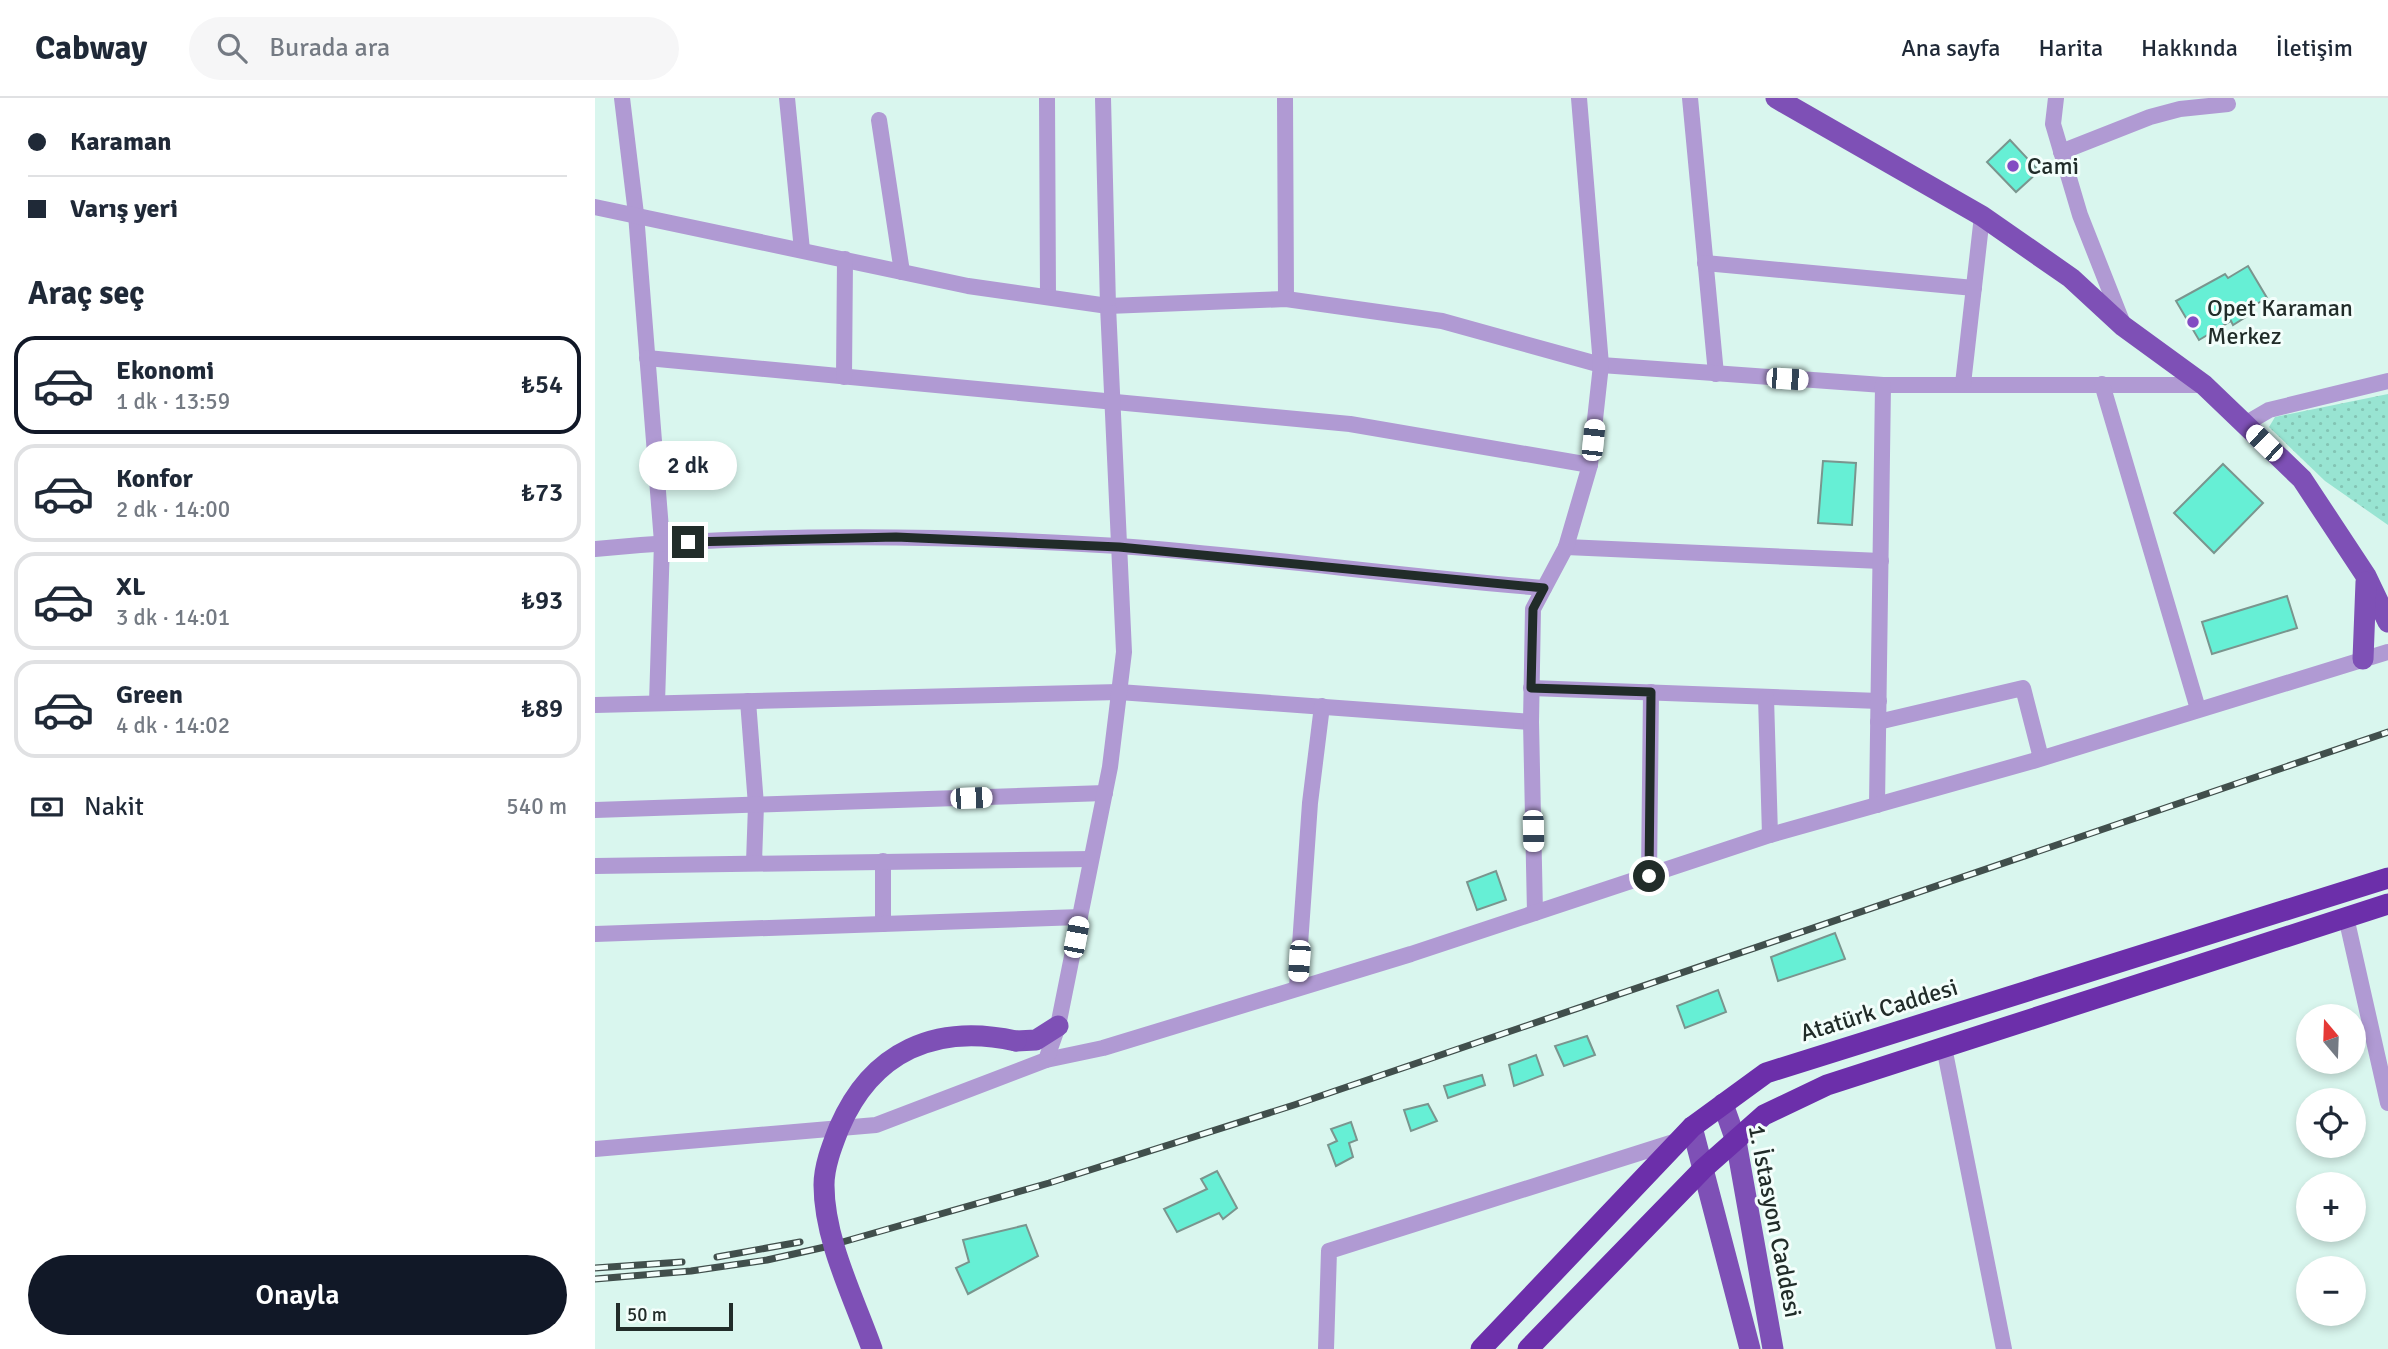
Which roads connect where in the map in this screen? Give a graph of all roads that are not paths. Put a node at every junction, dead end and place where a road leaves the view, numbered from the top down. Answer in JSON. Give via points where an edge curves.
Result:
{"nodes":[{"id":1,"x":622,"y":98,"type":"edge"},
{"id":2,"x":787,"y":98,"type":"edge"},
{"id":3,"x":1047,"y":98,"type":"edge"},
{"id":4,"x":1103,"y":98,"type":"edge"},
{"id":5,"x":1285,"y":98,"type":"edge"},
{"id":6,"x":1579,"y":98,"type":"edge"},
{"id":7,"x":1690,"y":98,"type":"edge"},
{"id":8,"x":1776,"y":98,"type":"edge"},
{"id":9,"x":2056,"y":98,"type":"edge"},
{"id":10,"x":2228,"y":104,"type":"dead end"},
{"id":11,"x":879,"y":120,"type":"dead end"},
{"id":12,"x":2061,"y":152,"type":"junction"},
{"id":13,"x":595,"y":207,"type":"edge"},
{"id":14,"x":636,"y":214,"type":"junction"},
{"id":15,"x":1982,"y":216,"type":"junction"},
{"id":16,"x":802,"y":250,"type":"junction"},
{"id":17,"x":845,"y":259,"type":"junction"},
{"id":18,"x":1705,"y":263,"type":"junction"},
{"id":19,"x":902,"y":272,"type":"junction"},
{"id":20,"x":1974,"y":288,"type":"junction"},
{"id":21,"x":1048,"y":297,"type":"junction"},
{"id":22,"x":1286,"y":299,"type":"junction"},
{"id":23,"x":1108,"y":306,"type":"junction"},
{"id":24,"x":2123,"y":326,"type":"junction"},
{"id":25,"x":646,"y":358,"type":"junction"},
{"id":26,"x":1601,"y":365,"type":"junction"},
{"id":27,"x":1716,"y":374,"type":"junction"},
{"id":28,"x":844,"y":377,"type":"junction"},
{"id":29,"x":2388,"y":381,"type":"edge"},
{"id":30,"x":1963,"y":384,"type":"junction"},
{"id":31,"x":2102,"y":384,"type":"junction"},
{"id":32,"x":2204,"y":385,"type":"junction"},
{"id":33,"x":1883,"y":386,"type":"junction"},
{"id":34,"x":1112,"y":400,"type":"junction"},
{"id":35,"x":2245,"y":424,"type":"junction"},
{"id":36,"x":1590,"y":465,"type":"junction"},
{"id":37,"x":662,"y":542,"type":"junction"},
{"id":38,"x":1119,"y":547,"type":"junction"},
{"id":39,"x":1566,"y":547,"type":"junction"},
{"id":40,"x":595,"y":549,"type":"edge"},
{"id":41,"x":1881,"y":561,"type":"junction"},
{"id":42,"x":2366,"y":576,"type":"junction"},
{"id":43,"x":1544,"y":588,"type":"junction"},
{"id":44,"x":2388,"y":622,"type":"edge"},
{"id":45,"x":2388,"y":652,"type":"edge"},
{"id":46,"x":2363,"y":659,"type":"junction"},
{"id":47,"x":1531,"y":688,"type":"junction"},
{"id":48,"x":1119,"y":692,"type":"junction"},
{"id":49,"x":1651,"y":692,"type":"junction"},
{"id":50,"x":1766,"y":697,"type":"junction"},
{"id":51,"x":748,"y":701,"type":"junction"},
{"id":52,"x":1879,"y":701,"type":"junction"},
{"id":53,"x":657,"y":703,"type":"junction"},
{"id":54,"x":595,"y":705,"type":"edge"},
{"id":55,"x":1322,"y":706,"type":"junction"},
{"id":56,"x":2198,"y":709,"type":"junction"},
{"id":57,"x":1531,"y":722,"type":"junction"},
{"id":58,"x":1878,"y":722,"type":"junction"},
{"id":59,"x":2041,"y":758,"type":"junction"},
{"id":60,"x":1105,"y":793,"type":"junction"},
{"id":61,"x":756,"y":805,"type":"junction"},
{"id":62,"x":1877,"y":805,"type":"junction"},
{"id":63,"x":595,"y":810,"type":"edge"},
{"id":64,"x":1770,"y":835,"type":"junction"},
{"id":65,"x":1091,"y":859,"type":"junction"},
{"id":66,"x":883,"y":861,"type":"junction"},
{"id":67,"x":754,"y":862,"type":"junction"},
{"id":68,"x":595,"y":866,"type":"edge"},
{"id":69,"x":1649,"y":876,"type":"junction"},
{"id":70,"x":2388,"y":878,"type":"edge"},
{"id":71,"x":2388,"y":904,"type":"edge"},
{"id":72,"x":1535,"y":913,"type":"junction"},
{"id":73,"x":1080,"y":917,"type":"junction"},
{"id":74,"x":2346,"y":917,"type":"junction"},
{"id":75,"x":883,"y":924,"type":"junction"},
{"id":76,"x":595,"y":933,"type":"edge"},
{"id":77,"x":1297,"y":988,"type":"junction"},
{"id":78,"x":1058,"y":1026,"type":"junction"},
{"id":79,"x":1944,"y":1047,"type":"junction"},
{"id":80,"x":1046,"y":1060,"type":"junction"},
{"id":81,"x":2388,"y":1103,"type":"edge"},
{"id":82,"x":1723,"y":1104,"type":"junction"},
{"id":83,"x":1686,"y":1134,"type":"junction"},
{"id":84,"x":1736,"y":1141,"type":"junction"},
{"id":85,"x":595,"y":1149,"type":"edge"},
{"id":86,"x":1703,"y":1169,"type":"junction"},
{"id":87,"x":872,"y":1349,"type":"edge"},
{"id":88,"x":1326,"y":1349,"type":"edge"},
{"id":89,"x":1481,"y":1349,"type":"edge"},
{"id":90,"x":1528,"y":1349,"type":"edge"},
{"id":91,"x":1750,"y":1349,"type":"edge"},
{"id":92,"x":1773,"y":1349,"type":"edge"},
{"id":93,"x":2004,"y":1349,"type":"edge"}],
"edges":[{"from":1,"to":14,"type":"street"},
{"from":2,"to":16,"type":"street"},
{"from":3,"to":21,"type":"street"},
{"from":4,"to":23,"type":"street"},
{"from":5,"to":22,"type":"street"},
{"from":6,"to":26,"type":"street"},
{"from":7,"to":18,"type":"street"},
{"from":8,"to":15,"type":"main road"},
{"from":9,"to":12,"type":"street","via":[[2053,124]]},
{"from":10,"to":12,"type":"street","via":[[2150,117]]},
{"from":11,"to":19,"type":"street"},
{"from":12,"to":24,"type":"street"},
{"from":13,"to":14,"type":"street"},
{"from":14,"to":16,"type":"street"},
{"from":14,"to":25,"type":"street"},
{"from":15,"to":20,"type":"street"},
{"from":15,"to":24,"type":"main road","via":[[2071,278]]},
{"from":16,"to":17,"type":"street"},
{"from":17,"to":19,"type":"street"},
{"from":17,"to":28,"type":"street"},
{"from":18,"to":20,"type":"street"},
{"from":18,"to":27,"type":"street"},
{"from":19,"to":21,"type":"street"},
{"from":20,"to":30,"type":"street"},
{"from":21,"to":23,"type":"street"},
{"from":22,"to":23,"type":"street"},
{"from":22,"to":26,"type":"street","via":[[1441,321]]},
{"from":23,"to":34,"type":"street"},
{"from":24,"to":32,"type":"main road"},
{"from":25,"to":28,"type":"street"},
{"from":25,"to":37,"type":"street"},
{"from":26,"to":27,"type":"street"},
{"from":26,"to":36,"type":"street"},
{"from":27,"to":33,"type":"street"},
{"from":28,"to":34,"type":"street"},
{"from":29,"to":35,"type":"street","via":[[2269,410]]},
{"from":30,"to":31,"type":"street"},
{"from":30,"to":33,"type":"street"},
{"from":31,"to":32,"type":"street"},
{"from":31,"to":56,"type":"street"},
{"from":32,"to":35,"type":"main road"},
{"from":33,"to":41,"type":"street"},
{"from":34,"to":36,"type":"street","via":[[1350,424]]},
{"from":34,"to":38,"type":"street"},
{"from":35,"to":42,"type":"main road","via":[[2302,480]]},
{"from":36,"to":39,"type":"street"},
{"from":37,"to":38,"type":"street","via":[[896,537]]},
{"from":37,"to":40,"type":"street"},
{"from":37,"to":53,"type":"street"},
{"from":38,"to":43,"type":"street"},
{"from":38,"to":48,"type":"street","via":[[1124,652]]},
{"from":39,"to":41,"type":"street"},
{"from":39,"to":43,"type":"street"},
{"from":41,"to":52,"type":"street"},
{"from":42,"to":44,"type":"main road"},
{"from":42,"to":46,"type":"main road"},
{"from":43,"to":47,"type":"street","via":[[1533,609]]},
{"from":45,"to":46,"type":"street"},
{"from":46,"to":56,"type":"street"},
{"from":47,"to":49,"type":"street"},
{"from":47,"to":57,"type":"street"},
{"from":48,"to":51,"type":"street"},
{"from":48,"to":55,"type":"street"},
{"from":48,"to":60,"type":"street"},
{"from":49,"to":50,"type":"street"},
{"from":49,"to":69,"type":"street"},
{"from":50,"to":52,"type":"street"},
{"from":50,"to":64,"type":"street"},
{"from":51,"to":53,"type":"street"},
{"from":51,"to":61,"type":"street"},
{"from":52,"to":58,"type":"street"},
{"from":53,"to":54,"type":"street"},
{"from":55,"to":57,"type":"street"},
{"from":55,"to":77,"type":"street"},
{"from":56,"to":59,"type":"street"},
{"from":57,"to":72,"type":"street"},
{"from":58,"to":59,"type":"street","via":[[2023,688]]},
{"from":58,"to":62,"type":"street"},
{"from":59,"to":62,"type":"street"},
{"from":60,"to":61,"type":"street"},
{"from":60,"to":65,"type":"street"},
{"from":61,"to":63,"type":"street"},
{"from":61,"to":67,"type":"street"},
{"from":62,"to":64,"type":"street"},
{"from":64,"to":69,"type":"street"},
{"from":65,"to":66,"type":"street"},
{"from":65,"to":73,"type":"street"},
{"from":66,"to":67,"type":"street"},
{"from":66,"to":75,"type":"street"},
{"from":67,"to":68,"type":"street"},
{"from":69,"to":72,"type":"street"},
{"from":70,"to":82,"type":"highway","name":"Atatürk Caddesi","via":[[1766,1073]]},
{"from":71,"to":74,"type":"highway"},
{"from":72,"to":77,"type":"street"},
{"from":73,"to":75,"type":"street"},
{"from":73,"to":78,"type":"street"},
{"from":74,"to":79,"type":"highway"},
{"from":74,"to":81,"type":"street"},
{"from":75,"to":76,"type":"street"},
{"from":77,"to":80,"type":"street","via":[[1103,1048]]},
{"from":78,"to":80,"type":"street"},
{"from":78,"to":87,"type":"main road","bridge":true,"via":[[1036,1040],[1016,1041],[983,1033],[931,1039],[887,1061],[859,1090],[846,1112],[830,1149],[824,1183],[827,1218]]},
{"from":79,"to":84,"type":"highway","via":[[1827,1084],[1764,1115]]},
{"from":79,"to":93,"type":"street"},
{"from":80,"to":85,"type":"street","via":[[876,1125]]},
{"from":82,"to":83,"type":"highway","name":"Atatürk Caddesi"},
{"from":82,"to":84,"type":"main road","name":"1. İstasyon Caddesi"},
{"from":83,"to":86,"type":"main road","name":"1. İstasyon Caddesi"},
{"from":83,"to":88,"type":"street","via":[[1329,1251]]},
{"from":83,"to":89,"type":"highway","name":"Atatürk Caddesi"},
{"from":84,"to":86,"type":"highway"},
{"from":84,"to":92,"type":"main road","name":"1. İstasyon Caddesi"},
{"from":86,"to":90,"type":"highway"},
{"from":86,"to":91,"type":"main road","name":"1. İstasyon Caddesi"}]}
